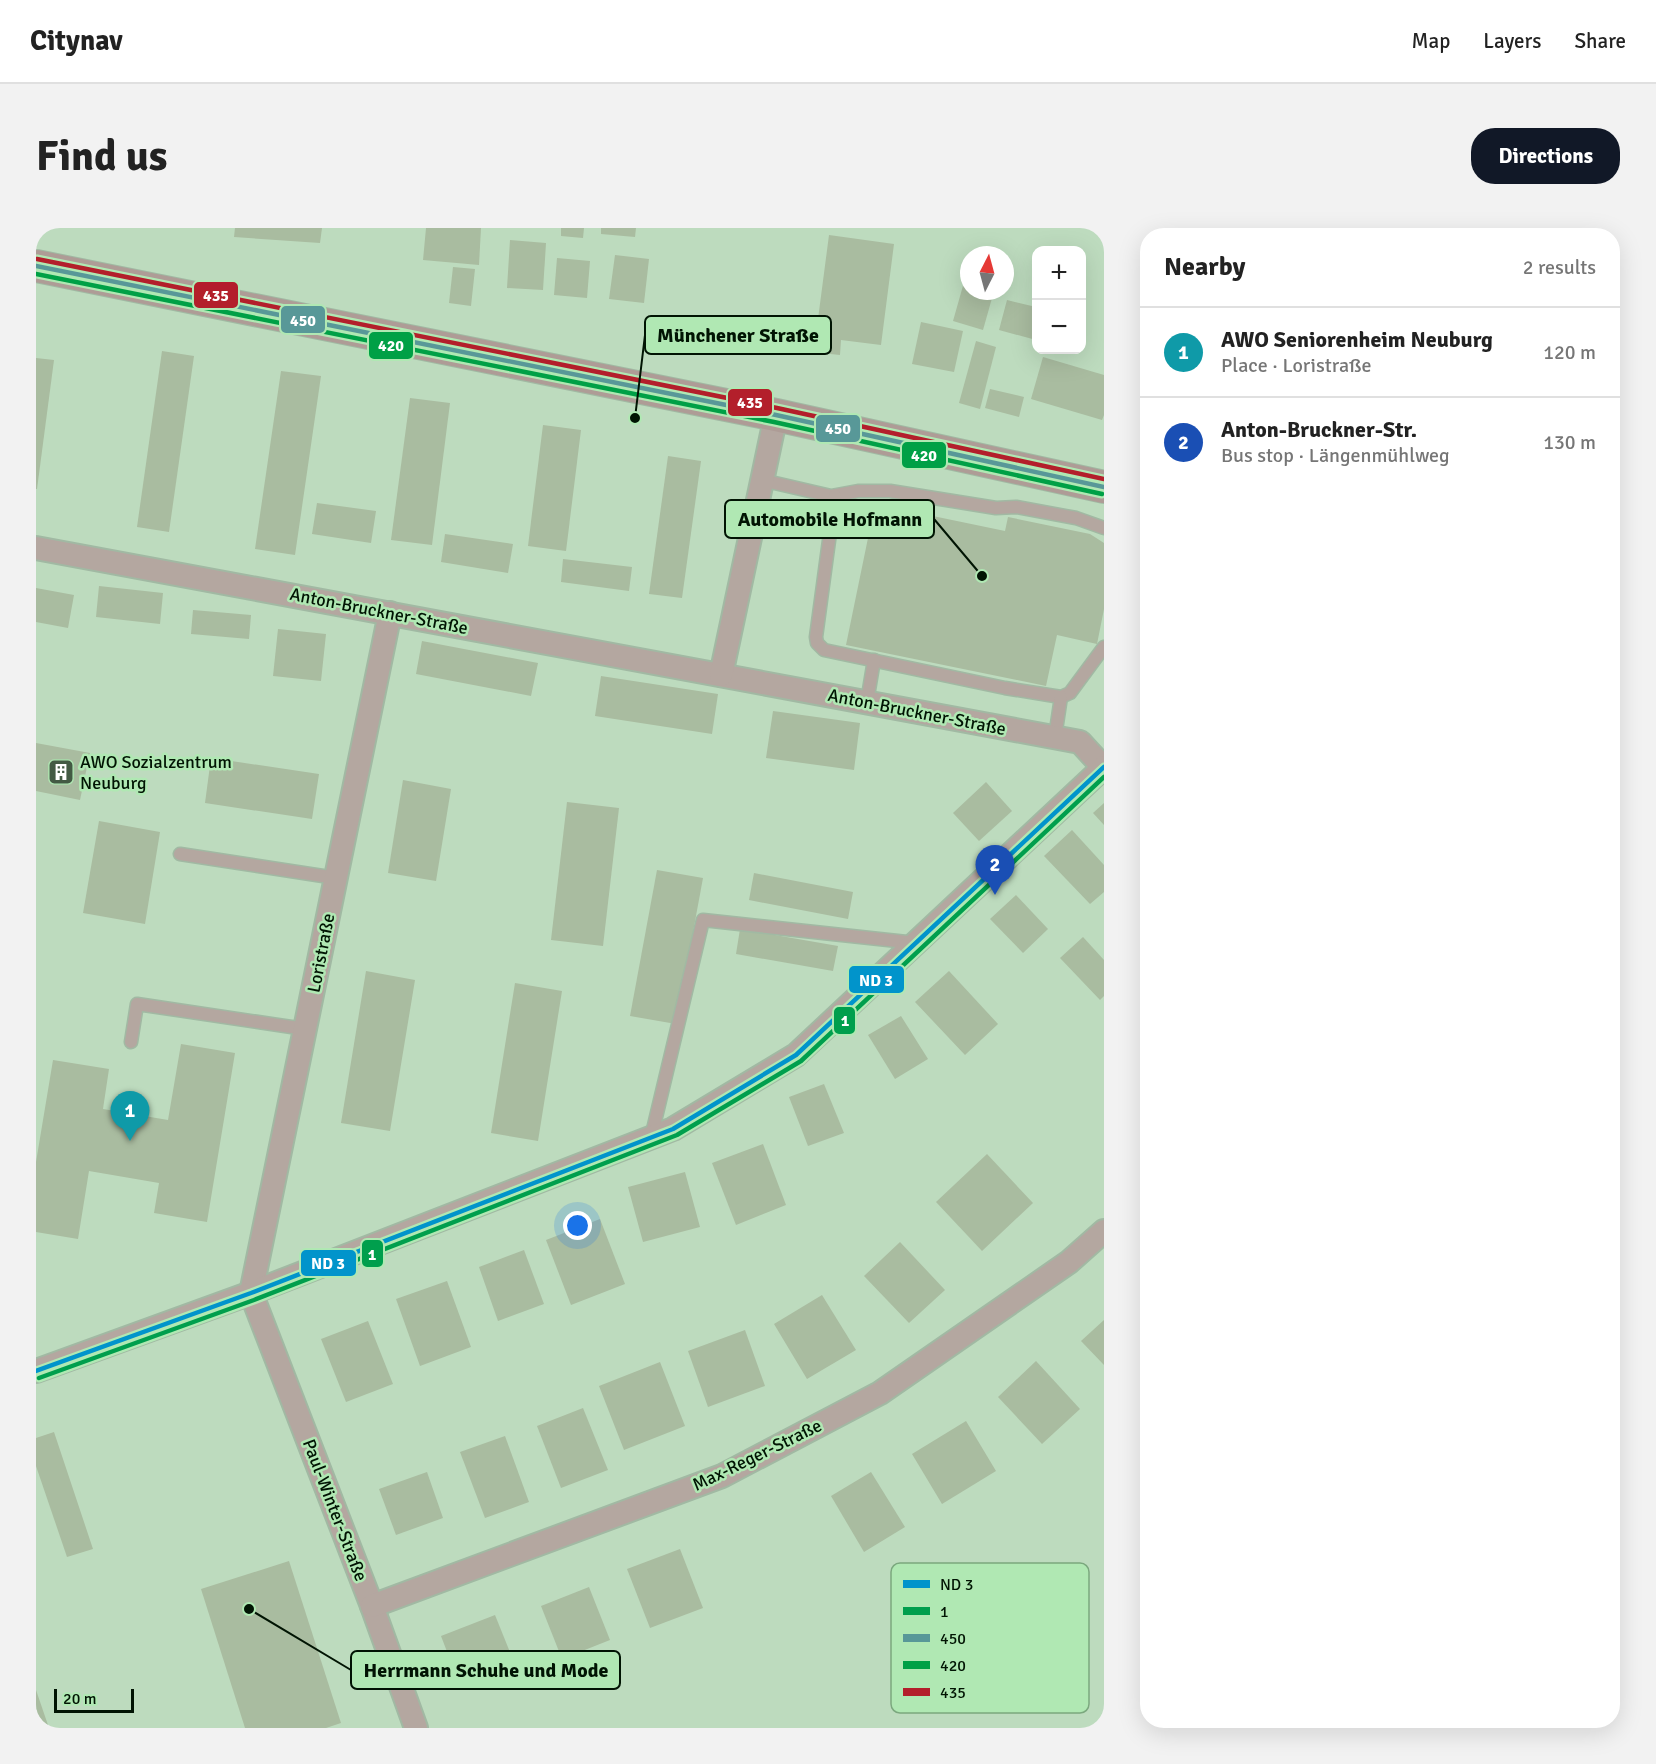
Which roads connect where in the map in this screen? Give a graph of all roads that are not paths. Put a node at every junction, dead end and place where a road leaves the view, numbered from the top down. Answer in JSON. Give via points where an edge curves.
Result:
{"nodes":[{"id":1,"x":36,"y":266,"type":"edge"},
{"id":2,"x":776,"y":415,"type":"junction"},
{"id":3,"x":762,"y":480,"type":"junction"},
{"id":4,"x":1104,"y":487,"type":"edge"},
{"id":5,"x":835,"y":496,"type":"junction"},
{"id":6,"x":1104,"y":528,"type":"edge"},
{"id":7,"x":36,"y":548,"type":"edge"},
{"id":8,"x":390,"y":613,"type":"junction"},
{"id":9,"x":1104,"y":647,"type":"edge"},
{"id":10,"x":874,"y":660,"type":"junction"},
{"id":11,"x":721,"y":675,"type":"junction"},
{"id":12,"x":1061,"y":697,"type":"junction"},
{"id":13,"x":867,"y":702,"type":"junction"},
{"id":14,"x":1055,"y":737,"type":"junction"},
{"id":15,"x":1104,"y":767,"type":"edge"},
{"id":16,"x":180,"y":854,"type":"dead end"},
{"id":17,"x":336,"y":878,"type":"junction"},
{"id":18,"x":916,"y":943,"type":"junction"},
{"id":19,"x":305,"y":1029,"type":"junction"},
{"id":20,"x":131,"y":1042,"type":"dead end"},
{"id":21,"x":651,"y":1138,"type":"junction"},
{"id":22,"x":1104,"y":1232,"type":"edge"},
{"id":23,"x":251,"y":1293,"type":"junction"},
{"id":24,"x":36,"y":1371,"type":"edge"},
{"id":25,"x":372,"y":1606,"type":"junction"},
{"id":26,"x":416,"y":1728,"type":"edge"}],
"edges":[{"from":1,"to":2,"type":"main road"},
{"from":2,"to":3,"type":"street"},
{"from":2,"to":4,"type":"main road"},
{"from":3,"to":5,"type":"lane"},
{"from":3,"to":11,"type":"street"},
{"from":5,"to":6,"type":"lane","via":[[890,491],[996,508],[1016,507],[1076,518]]},
{"from":5,"to":10,"type":"lane","via":[[817,643],[824,650]]},
{"from":7,"to":8,"type":"street","name":"Anton-Bruckner-Straße"},
{"from":8,"to":11,"type":"street","name":"Anton-Bruckner-Straße"},
{"from":8,"to":17,"type":"street","name":"Loristraße"},
{"from":9,"to":12,"type":"lane","via":[[1070,693]]},
{"from":10,"to":12,"type":"lane"},
{"from":10,"to":13,"type":"lane"},
{"from":11,"to":13,"type":"street","name":"Anton-Bruckner-Straße"},
{"from":12,"to":14,"type":"lane"},
{"from":13,"to":14,"type":"street","name":"Anton-Bruckner-Straße"},
{"from":14,"to":15,"type":"street","name":"Anton-Bruckner-Straße","via":[[1080,742]]},
{"from":15,"to":18,"type":"street"},
{"from":16,"to":17,"type":"lane"},
{"from":17,"to":19,"type":"street","name":"Loristraße"},
{"from":18,"to":21,"type":"street","via":[[796,1055],[673,1129]]},
{"from":18,"to":21,"type":"lane","via":[[703,920]]},
{"from":19,"to":20,"type":"lane","via":[[137,1004]]},
{"from":19,"to":23,"type":"street","name":"Loristraße"},
{"from":21,"to":23,"type":"street"},
{"from":22,"to":25,"type":"street","name":"Max-Reger-Straße","via":[[1069,1262],[880,1393],[722,1476]]},
{"from":23,"to":24,"type":"street"},
{"from":23,"to":25,"type":"street","name":"Paul-Winter-Straße"},
{"from":25,"to":26,"type":"street","name":"Paul-Winter-Straße"}]}
